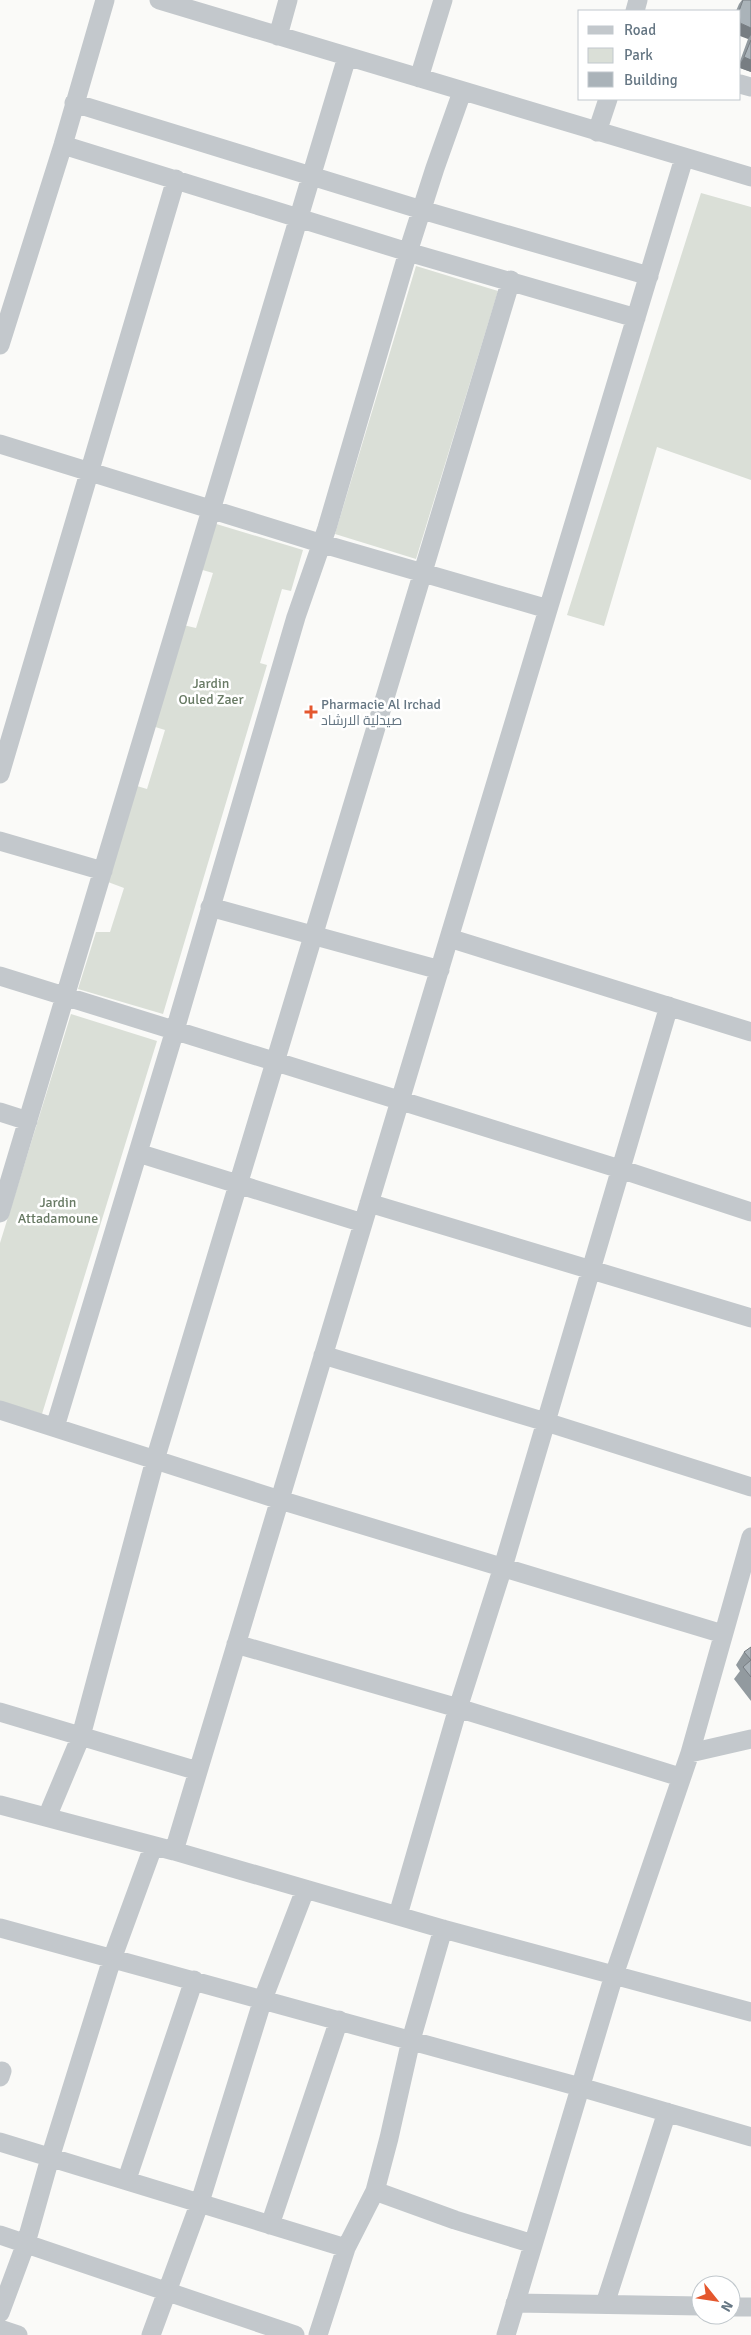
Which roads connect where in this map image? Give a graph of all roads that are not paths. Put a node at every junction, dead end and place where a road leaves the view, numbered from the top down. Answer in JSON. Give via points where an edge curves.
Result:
{"nodes":[{"id":1,"x":104,"y":0,"type":"edge"},
{"id":2,"x":159,"y":0,"type":"edge"},
{"id":3,"x":288,"y":0,"type":"edge"},
{"id":4,"x":443,"y":0,"type":"edge"},
{"id":5,"x":278,"y":36,"type":"junction"},
{"id":6,"x":347,"y":57,"type":"junction"},
{"id":7,"x":419,"y":78,"type":"junction"},
{"id":8,"x":462,"y":92,"type":"junction"},
{"id":9,"x":608,"y":100,"type":"edge"},
{"id":10,"x":74,"y":102,"type":"junction"},
{"id":11,"x":597,"y":132,"type":"junction"},
{"id":12,"x":62,"y":145,"type":"junction"},
{"id":13,"x":684,"y":158,"type":"junction"},
{"id":14,"x":312,"y":175,"type":"junction"},
{"id":15,"x":751,"y":178,"type":"edge"},
{"id":16,"x":176,"y":179,"type":"junction"},
{"id":17,"x":422,"y":210,"type":"junction"},
{"id":18,"x":300,"y":218,"type":"junction"},
{"id":19,"x":408,"y":252,"type":"junction"},
{"id":20,"x":649,"y":276,"type":"junction"},
{"id":21,"x":511,"y":280,"type":"junction"},
{"id":22,"x":7,"y":294,"type":"edge"},
{"id":23,"x":636,"y":318,"type":"junction"},
{"id":24,"x":0,"y":345,"type":"edge"},
{"id":25,"x":0,"y":444,"type":"edge"},
{"id":26,"x":88,"y":472,"type":"junction"},
{"id":27,"x":211,"y":508,"type":"junction"},
{"id":28,"x":323,"y":544,"type":"junction"},
{"id":29,"x":423,"y":572,"type":"junction"},
{"id":30,"x":548,"y":609,"type":"junction"},
{"id":31,"x":0,"y":774,"type":"edge"},
{"id":32,"x":0,"y":841,"type":"edge"},
{"id":33,"x":103,"y":871,"type":"junction"},
{"id":34,"x":210,"y":907,"type":"junction"},
{"id":35,"x":313,"y":936,"type":"junction"},
{"id":36,"x":449,"y":938,"type":"junction"},
{"id":37,"x":440,"y":970,"type":"junction"},
{"id":38,"x":0,"y":976,"type":"edge"},
{"id":39,"x":66,"y":997,"type":"junction"},
{"id":40,"x":669,"y":1006,"type":"junction"},
{"id":41,"x":175,"y":1030,"type":"junction"},
{"id":42,"x":751,"y":1032,"type":"edge"},
{"id":43,"x":275,"y":1061,"type":"junction"},
{"id":44,"x":400,"y":1100,"type":"junction"},
{"id":45,"x":0,"y":1112,"type":"edge"},
{"id":46,"x":28,"y":1121,"type":"junction"},
{"id":47,"x":138,"y":1153,"type":"junction"},
{"id":48,"x":620,"y":1170,"type":"junction"},
{"id":49,"x":238,"y":1185,"type":"junction"},
{"id":50,"x":369,"y":1203,"type":"junction"},
{"id":51,"x":750,"y":1209,"type":"edge"},
{"id":52,"x":0,"y":1213,"type":"edge"},
{"id":53,"x":363,"y":1223,"type":"junction"},
{"id":54,"x":591,"y":1269,"type":"junction"},
{"id":55,"x":751,"y":1318,"type":"edge"},
{"id":56,"x":323,"y":1355,"type":"junction"},
{"id":57,"x":0,"y":1410,"type":"edge"},
{"id":58,"x":546,"y":1422,"type":"junction"},
{"id":59,"x":55,"y":1427,"type":"junction"},
{"id":60,"x":155,"y":1460,"type":"junction"},
{"id":61,"x":751,"y":1487,"type":"edge"},
{"id":62,"x":280,"y":1500,"type":"junction"},
{"id":63,"x":751,"y":1537,"type":"edge"},
{"id":64,"x":503,"y":1567,"type":"junction"},
{"id":65,"x":723,"y":1634,"type":"junction"},
{"id":66,"x":236,"y":1644,"type":"junction"},
{"id":67,"x":458,"y":1708,"type":"junction"},
{"id":68,"x":0,"y":1712,"type":"edge"},
{"id":69,"x":81,"y":1736,"type":"junction"},
{"id":70,"x":751,"y":1739,"type":"edge"},
{"id":71,"x":690,"y":1753,"type":"junction"},
{"id":72,"x":198,"y":1771,"type":"junction"},
{"id":73,"x":680,"y":1777,"type":"junction"},
{"id":74,"x":0,"y":1805,"type":"edge"},
{"id":75,"x":47,"y":1817,"type":"junction"},
{"id":76,"x":153,"y":1847,"type":"junction"},
{"id":77,"x":174,"y":1851,"type":"junction"},
{"id":78,"x":305,"y":1890,"type":"junction"},
{"id":79,"x":398,"y":1915,"type":"junction"},
{"id":80,"x":0,"y":1928,"type":"edge"},
{"id":81,"x":443,"y":1929,"type":"junction"},
{"id":82,"x":112,"y":1959,"type":"junction"},
{"id":83,"x":614,"y":1975,"type":"junction"},
{"id":84,"x":194,"y":1980,"type":"junction"},
{"id":85,"x":263,"y":1999,"type":"junction"},
{"id":86,"x":751,"y":2012,"type":"edge"},
{"id":87,"x":339,"y":2020,"type":"junction"},
{"id":88,"x":411,"y":2040,"type":"junction"},
{"id":89,"x":580,"y":2087,"type":"junction"},
{"id":90,"x":667,"y":2112,"type":"junction"},
{"id":91,"x":751,"y":2137,"type":"edge"},
{"id":92,"x":0,"y":2142,"type":"edge"},
{"id":93,"x":50,"y":2158,"type":"junction"},
{"id":94,"x":127,"y":2179,"type":"junction"},
{"id":95,"x":375,"y":2191,"type":"junction"},
{"id":96,"x":200,"y":2202,"type":"junction"},
{"id":97,"x":270,"y":2225,"type":"junction"},
{"id":98,"x":0,"y":2235,"type":"edge"},
{"id":99,"x":26,"y":2243,"type":"junction"},
{"id":100,"x":533,"y":2244,"type":"junction"},
{"id":101,"x":346,"y":2248,"type":"junction"},
{"id":102,"x":167,"y":2291,"type":"junction"},
{"id":103,"x":515,"y":2303,"type":"junction"},
{"id":104,"x":604,"y":2304,"type":"junction"},
{"id":105,"x":691,"y":2306,"type":"edge"},
{"id":106,"x":0,"y":2314,"type":"edge"},
{"id":107,"x":0,"y":2329,"type":"edge"},
{"id":108,"x":18,"y":2335,"type":"edge"},
{"id":109,"x":151,"y":2335,"type":"edge"},
{"id":110,"x":295,"y":2335,"type":"edge"},
{"id":111,"x":318,"y":2335,"type":"edge"},
{"id":112,"x":506,"y":2335,"type":"edge"}],
"edges":[{"from":1,"to":10,"type":"street"},
{"from":2,"to":5,"type":"street"},
{"from":3,"to":5,"type":"street"},
{"from":4,"to":7,"type":"street"},
{"from":5,"to":6,"type":"street"},
{"from":6,"to":7,"type":"street"},
{"from":6,"to":14,"type":"street"},
{"from":7,"to":8,"type":"street"},
{"from":8,"to":11,"type":"street"},
{"from":8,"to":17,"type":"street"},
{"from":9,"to":11,"type":"street"},
{"from":10,"to":12,"type":"street"},
{"from":10,"to":14,"type":"street"},
{"from":11,"to":13,"type":"street"},
{"from":12,"to":16,"type":"street"},
{"from":12,"to":22,"type":"street"},
{"from":13,"to":15,"type":"street"},
{"from":13,"to":20,"type":"street"},
{"from":14,"to":17,"type":"street"},
{"from":14,"to":18,"type":"street"},
{"from":16,"to":18,"type":"street"},
{"from":16,"to":26,"type":"street"},
{"from":17,"to":19,"type":"street"},
{"from":17,"to":20,"type":"street"},
{"from":18,"to":19,"type":"street"},
{"from":18,"to":27,"type":"street"},
{"from":19,"to":21,"type":"street"},
{"from":19,"to":28,"type":"street"},
{"from":20,"to":23,"type":"street"},
{"from":21,"to":23,"type":"street"},
{"from":21,"to":29,"type":"street"},
{"from":22,"to":24,"type":"street"},
{"from":23,"to":30,"type":"street"},
{"from":25,"to":26,"type":"street"},
{"from":26,"to":27,"type":"street"},
{"from":26,"to":31,"type":"street"},
{"from":27,"to":28,"type":"street"},
{"from":27,"to":33,"type":"street"},
{"from":28,"to":29,"type":"street"},
{"from":28,"to":34,"type":"street","via":[[296,617]]},
{"from":29,"to":30,"type":"street"},
{"from":29,"to":35,"type":"street"},
{"from":30,"to":36,"type":"street"},
{"from":32,"to":33,"type":"street"},
{"from":33,"to":39,"type":"street"},
{"from":34,"to":35,"type":"street"},
{"from":34,"to":41,"type":"street"},
{"from":35,"to":37,"type":"street"},
{"from":35,"to":43,"type":"street"},
{"from":36,"to":37,"type":"street"},
{"from":36,"to":40,"type":"street"},
{"from":37,"to":44,"type":"street"},
{"from":38,"to":39,"type":"street"},
{"from":39,"to":41,"type":"street"},
{"from":39,"to":46,"type":"street"},
{"from":40,"to":42,"type":"street"},
{"from":40,"to":48,"type":"street"},
{"from":41,"to":43,"type":"street"},
{"from":41,"to":47,"type":"street"},
{"from":43,"to":44,"type":"street"},
{"from":43,"to":49,"type":"street"},
{"from":44,"to":48,"type":"street"},
{"from":44,"to":50,"type":"street"},
{"from":45,"to":46,"type":"street"},
{"from":46,"to":52,"type":"street"},
{"from":47,"to":49,"type":"street"},
{"from":47,"to":59,"type":"street"},
{"from":48,"to":51,"type":"street"},
{"from":48,"to":54,"type":"street"},
{"from":49,"to":53,"type":"street"},
{"from":49,"to":60,"type":"street"},
{"from":50,"to":53,"type":"street"},
{"from":50,"to":54,"type":"street"},
{"from":53,"to":56,"type":"street"},
{"from":54,"to":55,"type":"street"},
{"from":54,"to":58,"type":"street"},
{"from":56,"to":58,"type":"street"},
{"from":56,"to":62,"type":"street"},
{"from":57,"to":59,"type":"street"},
{"from":58,"to":61,"type":"street"},
{"from":58,"to":64,"type":"street"},
{"from":59,"to":60,"type":"street"},
{"from":60,"to":62,"type":"street"},
{"from":60,"to":69,"type":"street"},
{"from":62,"to":64,"type":"street"},
{"from":62,"to":66,"type":"street"},
{"from":63,"to":65,"type":"street"},
{"from":64,"to":65,"type":"street"},
{"from":64,"to":67,"type":"street"},
{"from":65,"to":71,"type":"street"},
{"from":66,"to":67,"type":"street"},
{"from":66,"to":72,"type":"street"},
{"from":67,"to":73,"type":"street"},
{"from":67,"to":79,"type":"street"},
{"from":68,"to":69,"type":"street"},
{"from":69,"to":72,"type":"street"},
{"from":69,"to":75,"type":"street"},
{"from":70,"to":71,"type":"street"},
{"from":71,"to":73,"type":"street"},
{"from":72,"to":77,"type":"street"},
{"from":73,"to":83,"type":"street"},
{"from":74,"to":75,"type":"street"},
{"from":75,"to":76,"type":"street"},
{"from":76,"to":77,"type":"street"},
{"from":76,"to":82,"type":"street"},
{"from":77,"to":78,"type":"street"},
{"from":78,"to":79,"type":"street"},
{"from":78,"to":85,"type":"street"},
{"from":79,"to":81,"type":"street"},
{"from":80,"to":82,"type":"street"},
{"from":81,"to":83,"type":"street"},
{"from":81,"to":88,"type":"street"},
{"from":82,"to":84,"type":"street"},
{"from":82,"to":93,"type":"street"},
{"from":83,"to":86,"type":"street"},
{"from":83,"to":89,"type":"street"},
{"from":84,"to":85,"type":"street"},
{"from":84,"to":94,"type":"street"},
{"from":85,"to":87,"type":"street"},
{"from":85,"to":96,"type":"street"},
{"from":87,"to":88,"type":"street"},
{"from":87,"to":97,"type":"street"},
{"from":88,"to":89,"type":"street"},
{"from":88,"to":95,"type":"street"},
{"from":89,"to":90,"type":"street"},
{"from":89,"to":100,"type":"street"},
{"from":90,"to":91,"type":"street"},
{"from":90,"to":104,"type":"street"},
{"from":92,"to":93,"type":"street"},
{"from":93,"to":94,"type":"street"},
{"from":93,"to":99,"type":"street"},
{"from":94,"to":96,"type":"street"},
{"from":95,"to":100,"type":"street"},
{"from":95,"to":101,"type":"street"},
{"from":96,"to":97,"type":"street"},
{"from":96,"to":102,"type":"street"},
{"from":97,"to":101,"type":"street"},
{"from":98,"to":99,"type":"street"},
{"from":99,"to":102,"type":"street"},
{"from":99,"to":106,"type":"street"},
{"from":100,"to":103,"type":"street"},
{"from":101,"to":111,"type":"street"},
{"from":102,"to":109,"type":"street"},
{"from":102,"to":110,"type":"street"},
{"from":103,"to":104,"type":"street"},
{"from":103,"to":112,"type":"street"},
{"from":104,"to":105,"type":"street"},
{"from":107,"to":108,"type":"street"}]}
